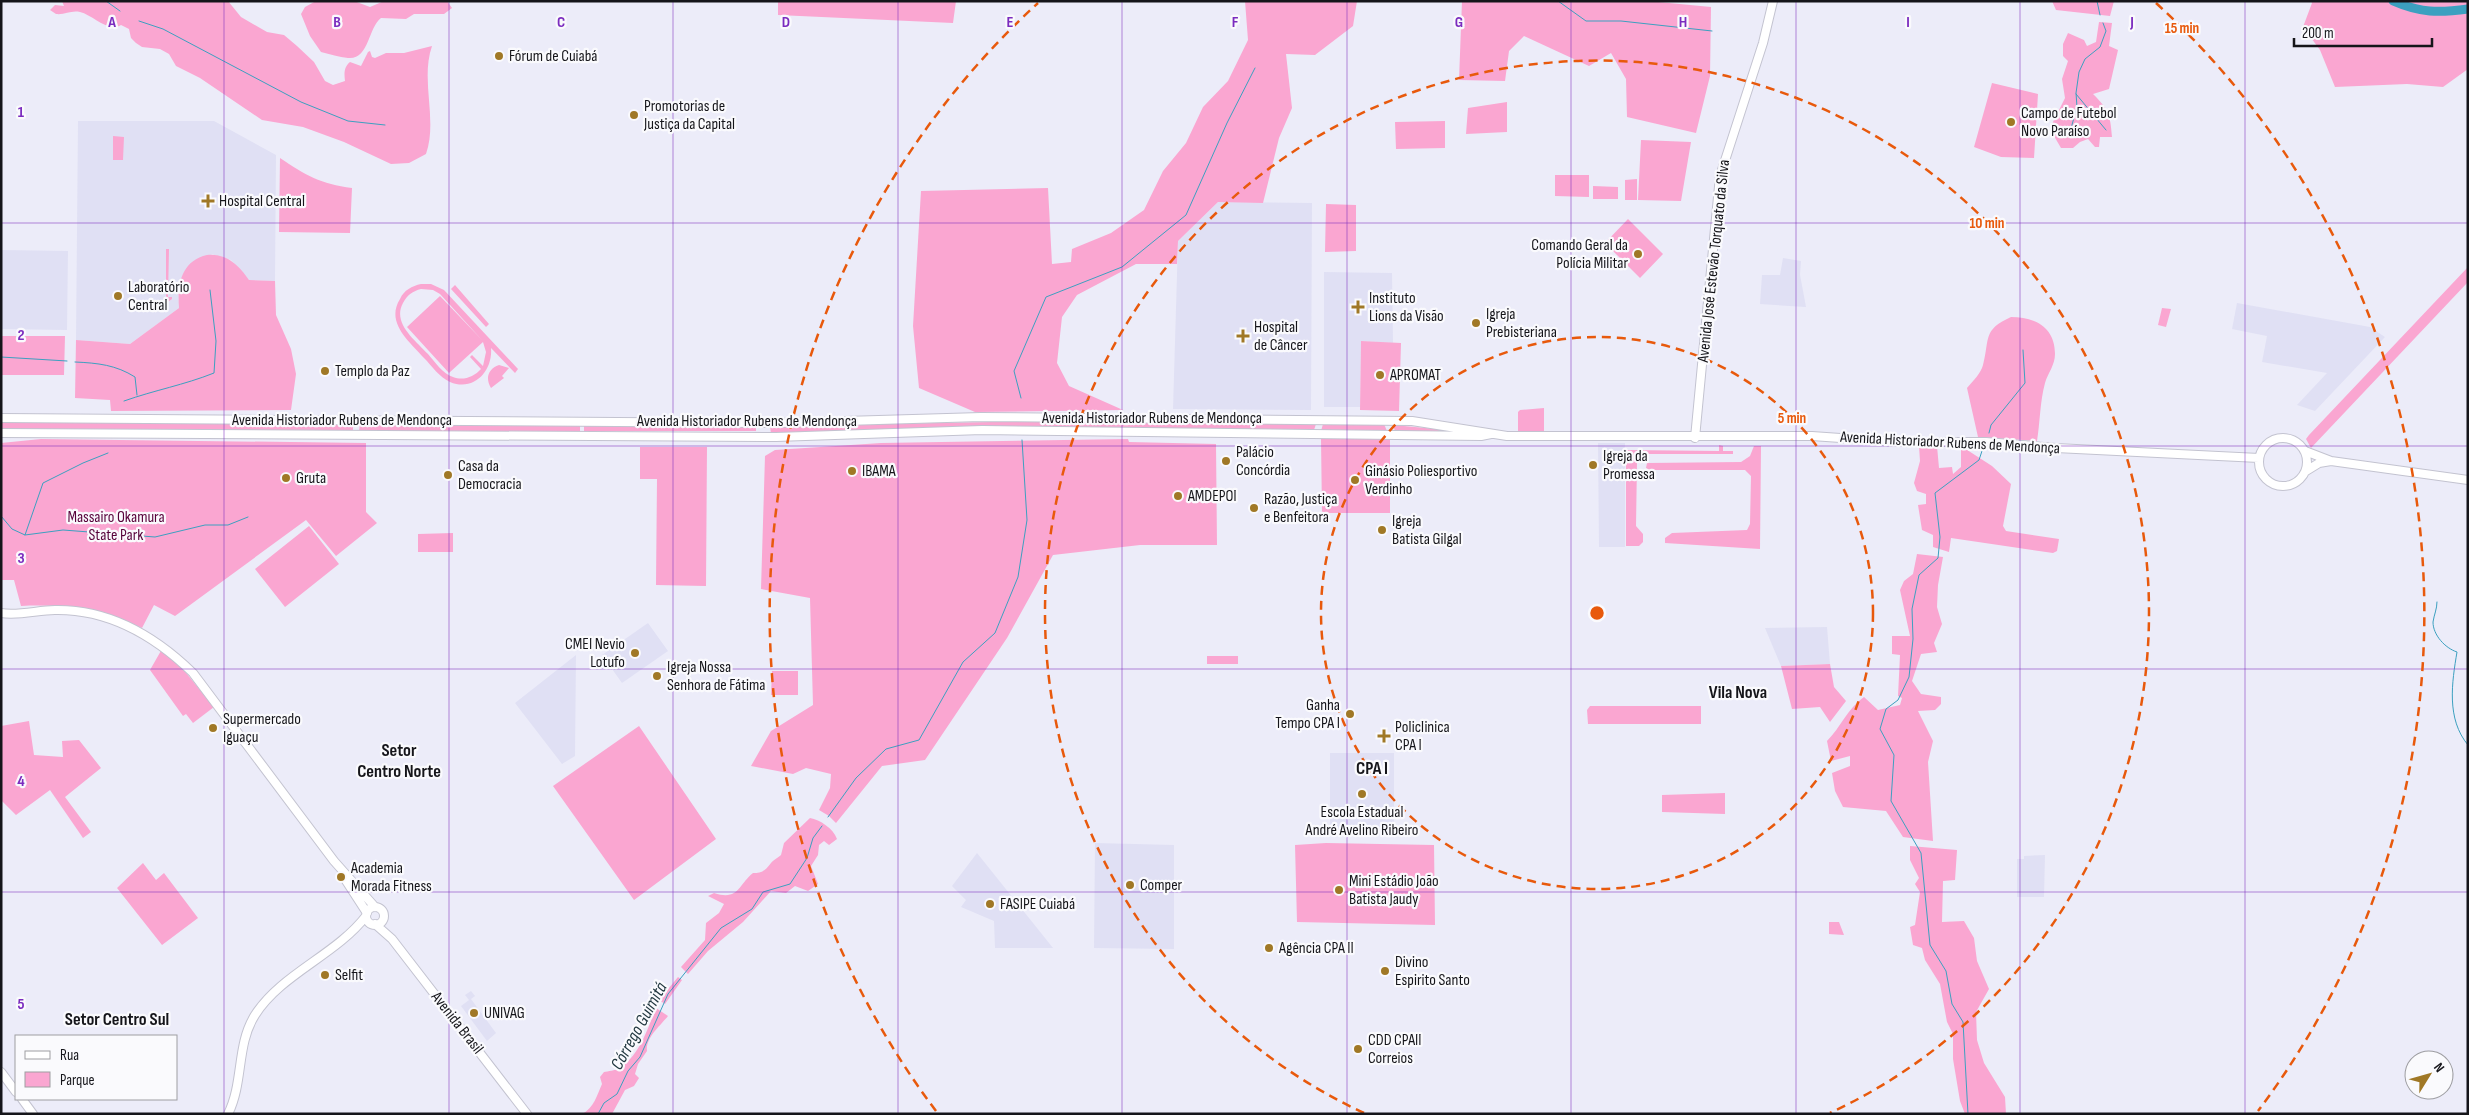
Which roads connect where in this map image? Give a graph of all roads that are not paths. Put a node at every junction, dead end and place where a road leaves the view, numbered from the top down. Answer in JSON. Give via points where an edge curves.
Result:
{"nodes":[{"id":1,"x":1773,"y":1,"type":"edge"},
{"id":2,"x":1,"y":418,"type":"edge"},
{"id":3,"x":1441,"y":426,"type":"junction"},
{"id":4,"x":2,"y":434,"type":"edge"},
{"id":5,"x":1491,"y":434,"type":"junction"},
{"id":6,"x":1436,"y":436,"type":"junction"},
{"id":7,"x":1695,"y":438,"type":"junction"},
{"id":8,"x":2305,"y":451,"type":"junction"},
{"id":9,"x":2260,"y":458,"type":"junction"},
{"id":10,"x":2331,"y":461,"type":"junction"},
{"id":11,"x":2306,"y":471,"type":"junction"},
{"id":12,"x":2468,"y":480,"type":"edge"},
{"id":13,"x":3,"y":614,"type":"edge"},
{"id":14,"x":334,"y":861,"type":"junction"},
{"id":15,"x":375,"y":907,"type":"junction"},
{"id":16,"x":367,"y":914,"type":"junction"},
{"id":17,"x":383,"y":918,"type":"junction"},
{"id":18,"x":374,"y":924,"type":"junction"},
{"id":19,"x":350,"y":934,"type":"junction"},
{"id":20,"x":392,"y":939,"type":"junction"},
{"id":21,"x":1,"y":1072,"type":"edge"},
{"id":22,"x":15,"y":1091,"type":"edge"},
{"id":23,"x":23,"y":1100,"type":"edge"},
{"id":24,"x":525,"y":1111,"type":"edge"},
{"id":25,"x":33,"y":1114,"type":"edge"},
{"id":26,"x":228,"y":1114,"type":"edge"}],
"edges":[{"from":1,"to":7,"type":"main road","name":"Avenida José Estevão Torquato da Silva","via":[[1764,43],[1720,176]]},
{"from":2,"to":3,"type":"main road","name":"Avenida Historiador Rubens de Mendonça","via":[[776,422],[981,417],[1191,418],[1412,421]]},
{"from":3,"to":5,"type":"main road","name":"Avenida Historiador Rubens de Mendonça"},
{"from":3,"to":6,"type":"main road"},
{"from":4,"to":6,"type":"main road","name":"Avenida Historiador Rubens de Mendonça","via":[[776,437],[982,430]]},
{"from":5,"to":6,"type":"main road","name":"Avenida Historiador Rubens de Mendonça"},
{"from":5,"to":7,"type":"main road","name":"Avenida Historiador Rubens de Mendonça"},
{"from":7,"to":9,"type":"main road","name":"Avenida Historiador Rubens de Mendonça","via":[[1806,436],[1897,442],[1980,442]]},
{"from":8,"to":9,"type":"main road","via":[[2294,440],[2279,438],[2268,443]]},
{"from":8,"to":10,"type":"main road"},
{"from":8,"to":11,"type":"main road","via":[[2308,460]]},
{"from":9,"to":11,"type":"main road","via":[[2262,474],[2281,486],[2294,484]]},
{"from":10,"to":11,"type":"main road","via":[[2319,463]]},
{"from":10,"to":12,"type":"main road"},
{"from":13,"to":14,"type":"main road","via":[[57,610],[83,613],[123,624],[161,645],[192,674]]},
{"from":14,"to":15,"type":"main road"},
{"from":14,"to":16,"type":"main road"},
{"from":15,"to":16,"type":"main road"},
{"from":15,"to":17,"type":"main road","via":[[382,910]]},
{"from":16,"to":18,"type":"main road","via":[[368,921]]},
{"from":16,"to":19,"type":"main road"},
{"from":17,"to":18,"type":"main road"},
{"from":17,"to":20,"type":"main road","name":"Avenida Brasil"},
{"from":18,"to":19,"type":"main road"},
{"from":18,"to":20,"type":"main road","name":"Avenida Brasil"},
{"from":19,"to":26,"type":"main road","via":[[274,994],[256,1013],[245,1037],[237,1088]]},
{"from":20,"to":24,"type":"main road","name":"Avenida Brasil"},
{"from":21,"to":22,"type":"main road"},
{"from":23,"to":25,"type":"main road"}]}
